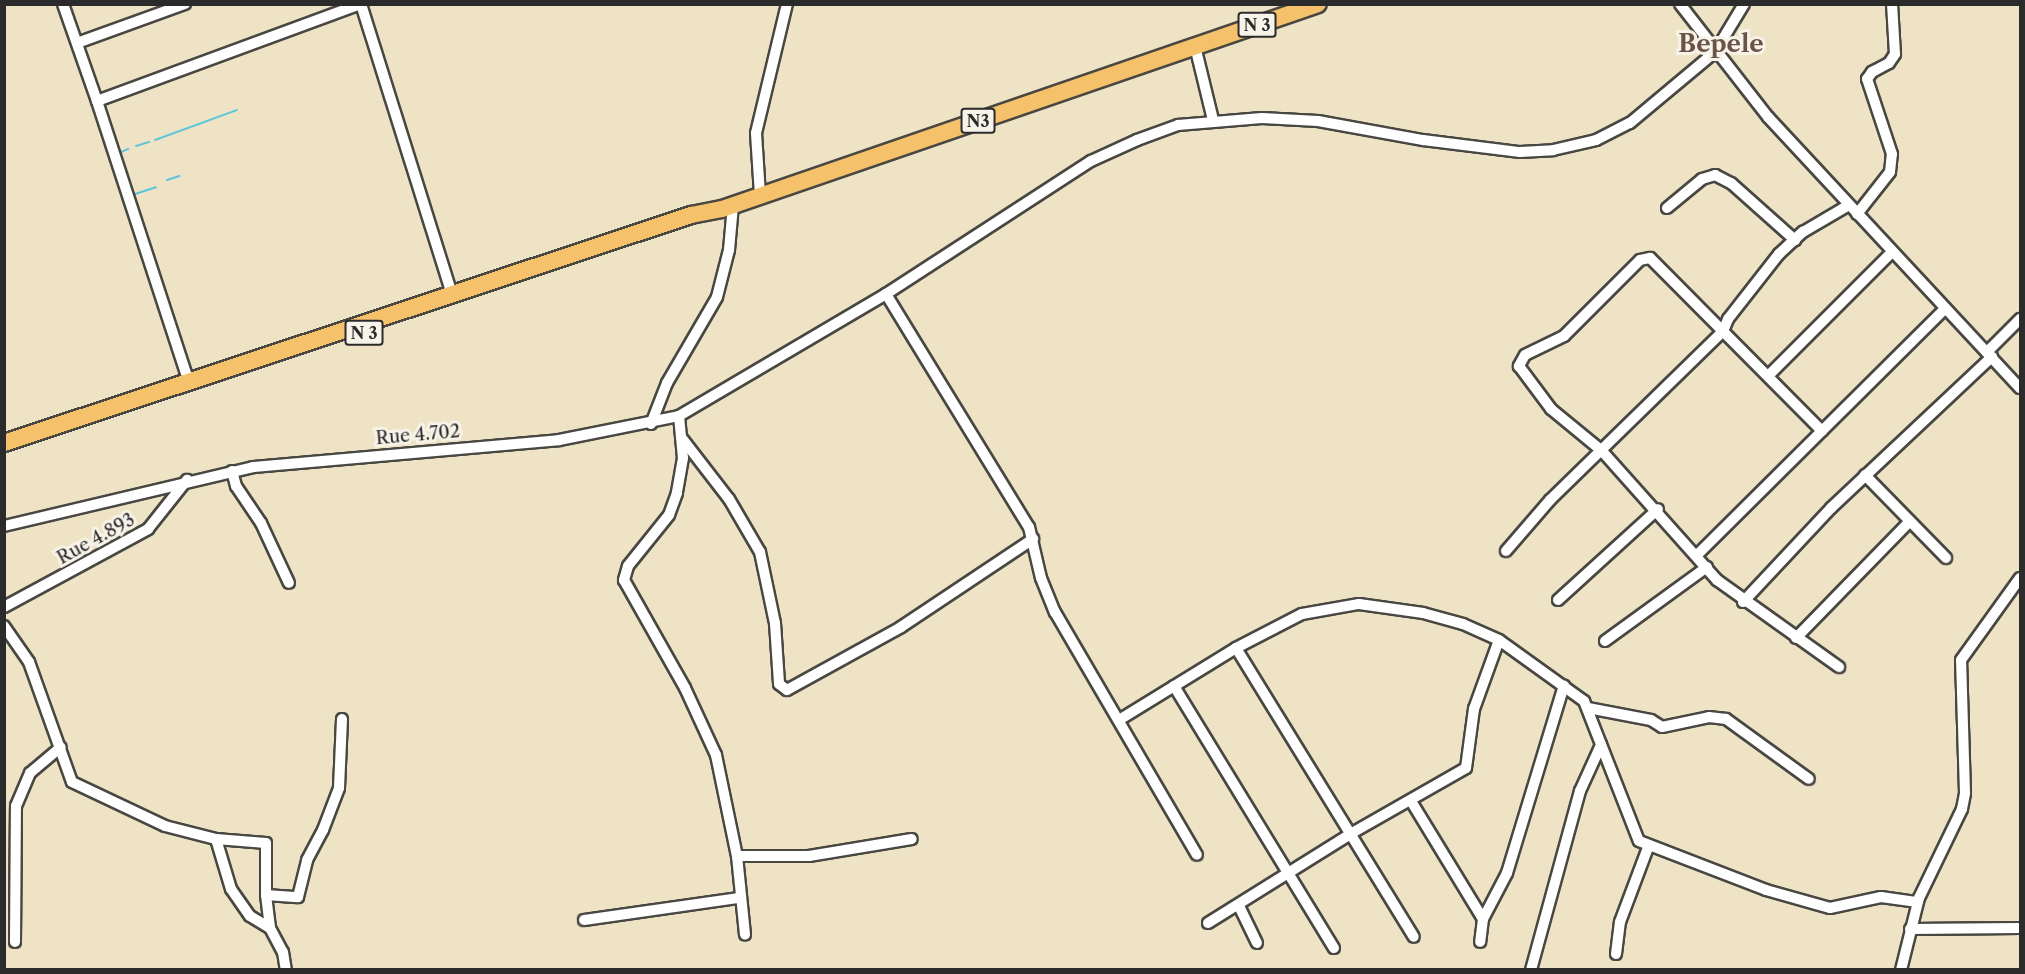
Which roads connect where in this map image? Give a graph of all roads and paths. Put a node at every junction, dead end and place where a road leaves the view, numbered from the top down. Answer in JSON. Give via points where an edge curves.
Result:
{"nodes":[{"id":1,"x":63,"y":4,"type":"edge"},
{"id":2,"x":185,"y":4,"type":"edge"},
{"id":3,"x":361,"y":4,"type":"edge"},
{"id":4,"x":788,"y":4,"type":"edge"},
{"id":5,"x":1318,"y":4,"type":"edge"},
{"id":6,"x":1680,"y":4,"type":"edge"},
{"id":7,"x":1744,"y":4,"type":"edge"},
{"id":8,"x":1892,"y":4,"type":"edge"},
{"id":9,"x":77,"y":44,"type":"junction"},
{"id":10,"x":1195,"y":46,"type":"junction"},
{"id":11,"x":1715,"y":52,"type":"junction"},
{"id":12,"x":97,"y":101,"type":"junction"},
{"id":13,"x":1213,"y":120,"type":"junction"},
{"id":14,"x":760,"y":195,"type":"junction"},
{"id":15,"x":1849,"y":205,"type":"junction"},
{"id":16,"x":727,"y":207,"type":"junction"},
{"id":17,"x":1667,"y":208,"type":"dead end"},
{"id":18,"x":1857,"y":214,"type":"junction"},
{"id":19,"x":1795,"y":240,"type":"junction"},
{"id":20,"x":1892,"y":252,"type":"junction"},
{"id":21,"x":452,"y":294,"type":"junction"},
{"id":22,"x":886,"y":294,"type":"junction"},
{"id":23,"x":1944,"y":310,"type":"junction"},
{"id":24,"x":2020,"y":319,"type":"edge"},
{"id":25,"x":380,"y":323,"type":"junction"},
{"id":26,"x":1723,"y":331,"type":"junction"},
{"id":27,"x":1989,"y":355,"type":"junction"},
{"id":28,"x":1768,"y":376,"type":"junction"},
{"id":29,"x":189,"y":382,"type":"junction"},
{"id":30,"x":2020,"y":388,"type":"edge"},
{"id":31,"x":679,"y":416,"type":"junction"},
{"id":32,"x":651,"y":424,"type":"junction"},
{"id":33,"x":1822,"y":431,"type":"junction"},
{"id":34,"x":46,"y":435,"type":"junction"},
{"id":35,"x":681,"y":437,"type":"junction"},
{"id":36,"x":4,"y":443,"type":"edge"},
{"id":37,"x":1602,"y":451,"type":"junction"},
{"id":38,"x":4,"y":454,"type":"edge"},
{"id":39,"x":232,"y":471,"type":"junction"},
{"id":40,"x":1865,"y":475,"type":"junction"},
{"id":41,"x":187,"y":480,"type":"junction"},
{"id":42,"x":1658,"y":509,"type":"junction"},
{"id":43,"x":1910,"y":521,"type":"junction"},
{"id":44,"x":4,"y":526,"type":"edge"},
{"id":45,"x":1033,"y":539,"type":"junction"},
{"id":46,"x":1506,"y":551,"type":"dead end"},
{"id":47,"x":1697,"y":555,"type":"junction"},
{"id":48,"x":1946,"y":558,"type":"dead end"},
{"id":49,"x":1707,"y":567,"type":"junction"},
{"id":50,"x":2020,"y":578,"type":"edge"},
{"id":51,"x":289,"y":583,"type":"dead end"},
{"id":52,"x":1558,"y":600,"type":"dead end"},
{"id":53,"x":1743,"y":602,"type":"junction"},
{"id":54,"x":4,"y":607,"type":"edge"},
{"id":55,"x":4,"y":626,"type":"edge"},
{"id":56,"x":1796,"y":638,"type":"junction"},
{"id":57,"x":1499,"y":640,"type":"junction"},
{"id":58,"x":1605,"y":641,"type":"dead end"},
{"id":59,"x":1236,"y":648,"type":"junction"},
{"id":60,"x":1839,"y":667,"type":"dead end"},
{"id":61,"x":1174,"y":686,"type":"junction"},
{"id":62,"x":1564,"y":686,"type":"junction"},
{"id":63,"x":1588,"y":708,"type":"junction"},
{"id":64,"x":342,"y":719,"type":"dead end"},
{"id":65,"x":1119,"y":720,"type":"junction"},
{"id":66,"x":1601,"y":745,"type":"junction"},
{"id":67,"x":62,"y":747,"type":"junction"},
{"id":68,"x":1809,"y":779,"type":"dead end"},
{"id":69,"x":1411,"y":801,"type":"junction"},
{"id":70,"x":1352,"y":833,"type":"junction"},
{"id":71,"x":216,"y":839,"type":"junction"},
{"id":72,"x":912,"y":839,"type":"dead end"},
{"id":73,"x":1649,"y":845,"type":"junction"},
{"id":74,"x":1197,"y":855,"type":"dead end"},
{"id":75,"x":738,"y":856,"type":"junction"},
{"id":76,"x":1288,"y":875,"type":"junction"},
{"id":77,"x":266,"y":895,"type":"junction"},
{"id":78,"x":739,"y":898,"type":"junction"},
{"id":79,"x":1918,"y":902,"type":"junction"},
{"id":80,"x":1239,"y":906,"type":"junction"},
{"id":81,"x":1483,"y":919,"type":"junction"},
{"id":82,"x":584,"y":920,"type":"dead end"},
{"id":83,"x":1208,"y":923,"type":"dead end"},
{"id":84,"x":270,"y":928,"type":"junction"},
{"id":85,"x":2020,"y":928,"type":"edge"},
{"id":86,"x":1910,"y":929,"type":"junction"},
{"id":87,"x":745,"y":935,"type":"dead end"},
{"id":88,"x":1414,"y":937,"type":"dead end"},
{"id":89,"x":15,"y":942,"type":"dead end"},
{"id":90,"x":1480,"y":942,"type":"dead end"},
{"id":91,"x":1257,"y":943,"type":"dead end"},
{"id":92,"x":1334,"y":948,"type":"dead end"},
{"id":93,"x":1616,"y":954,"type":"dead end"},
{"id":94,"x":286,"y":969,"type":"edge"},
{"id":95,"x":1531,"y":969,"type":"edge"},
{"id":96,"x":1901,"y":969,"type":"edge"}],
"edges":[{"from":1,"to":9,"type":"street"},
{"from":2,"to":9,"type":"street"},
{"from":3,"to":12,"type":"street"},
{"from":3,"to":21,"type":"street"},
{"from":4,"to":14,"type":"street","via":[[756,133]]},
{"from":5,"to":10,"type":"highway","number":"N 3"},
{"from":6,"to":11,"type":"street"},
{"from":7,"to":11,"type":"street","name":"Rue 4.702"},
{"from":8,"to":18,"type":"street","via":[[1895,54],[1867,79],[1892,154],[1890,172]]},
{"from":9,"to":12,"type":"street"},
{"from":10,"to":13,"type":"street"},
{"from":10,"to":14,"type":"highway","number":"N3"},
{"from":11,"to":13,"type":"street","name":"Rue 4.702","via":[[1630,123],[1596,140],[1553,150],[1520,152],[1479,147],[1318,121]]},
{"from":11,"to":15,"type":"street"},
{"from":12,"to":29,"type":"street"},
{"from":13,"to":22,"type":"street","name":"Rue 4.702","via":[[1178,125],[1091,161]]},
{"from":14,"to":16,"type":"highway","number":"N 3"},
{"from":15,"to":18,"type":"street"},
{"from":15,"to":19,"type":"street"},
{"from":16,"to":21,"type":"highway","number":"N 3"},
{"from":16,"to":25,"type":"highway","number":"N 3","via":[[695,223]]},
{"from":16,"to":32,"type":"street","via":[[729,250],[717,297],[667,383]]},
{"from":17,"to":19,"type":"street","via":[[1702,179],[1715,175],[1731,183]]},
{"from":18,"to":20,"type":"street"},
{"from":19,"to":26,"type":"street","via":[[1772,264]]},
{"from":20,"to":23,"type":"street"},
{"from":20,"to":28,"type":"street"},
{"from":21,"to":25,"type":"highway","number":"N 3"},
{"from":22,"to":31,"type":"street","name":"Rue 4.702"},
{"from":22,"to":45,"type":"street"},
{"from":23,"to":27,"type":"street"},
{"from":23,"to":33,"type":"street"},
{"from":24,"to":27,"type":"street"},
{"from":25,"to":29,"type":"highway","number":"N 3"},
{"from":25,"to":34,"type":"highway","number":"N 3"},
{"from":26,"to":28,"type":"street"},
{"from":26,"to":37,"type":"street"},
{"from":26,"to":37,"type":"street","via":[[1645,257],[1564,336],[1525,355],[1519,366],[1529,384],[1551,409]]},
{"from":27,"to":30,"type":"street"},
{"from":27,"to":40,"type":"street"},
{"from":28,"to":33,"type":"street"},
{"from":29,"to":34,"type":"highway","number":"N 3"},
{"from":31,"to":32,"type":"street","name":"Rue 4.702"},
{"from":31,"to":35,"type":"street"},
{"from":32,"to":39,"type":"street","name":"Rue 4.702","via":[[559,440]]},
{"from":33,"to":47,"type":"street"},
{"from":34,"to":36,"type":"highway","number":"N 3"},
{"from":34,"to":38,"type":"highway","number":"N 3"},
{"from":35,"to":45,"type":"street","via":[[729,499],[760,552],[775,623],[779,684],[787,690],[901,627]]},
{"from":35,"to":75,"type":"street","via":[[683,458],[669,515],[628,566],[624,580],[685,688],[716,755]]},
{"from":37,"to":42,"type":"street"},
{"from":37,"to":46,"type":"street","via":[[1550,500]]},
{"from":39,"to":41,"type":"street","name":"Rue 4.702"},
{"from":39,"to":51,"type":"street","via":[[236,486],[261,523]]},
{"from":40,"to":43,"type":"street"},
{"from":40,"to":53,"type":"street"},
{"from":41,"to":44,"type":"street","name":"Rue 4.702"},
{"from":41,"to":54,"type":"street","name":"Rue 4.893","via":[[148,529]]},
{"from":42,"to":47,"type":"street"},
{"from":42,"to":52,"type":"street"},
{"from":43,"to":48,"type":"street"},
{"from":43,"to":56,"type":"street"},
{"from":45,"to":65,"type":"street","via":[[1041,578],[1054,612]]},
{"from":47,"to":49,"type":"street"},
{"from":49,"to":53,"type":"street"},
{"from":49,"to":58,"type":"street"},
{"from":50,"to":79,"type":"street","via":[[1961,660],[1965,793],[1957,822]]},
{"from":53,"to":56,"type":"street"},
{"from":55,"to":67,"type":"street","via":[[29,662]]},
{"from":56,"to":60,"type":"street"},
{"from":57,"to":59,"type":"street","via":[[1463,624],[1359,604],[1302,614]]},
{"from":57,"to":62,"type":"street"},
{"from":57,"to":69,"type":"street","via":[[1474,709],[1468,764]]},
{"from":59,"to":61,"type":"street"},
{"from":59,"to":70,"type":"street"},
{"from":61,"to":65,"type":"street"},
{"from":61,"to":76,"type":"street"},
{"from":62,"to":63,"type":"street"},
{"from":62,"to":81,"type":"street","via":[[1507,873]]},
{"from":63,"to":66,"type":"street"},
{"from":63,"to":68,"type":"street","via":[[1651,720],[1662,727],[1709,717],[1726,719]]},
{"from":64,"to":77,"type":"street","via":[[339,788],[307,860],[298,897]]},
{"from":65,"to":74,"type":"street"},
{"from":66,"to":73,"type":"street","via":[[1633,835]]},
{"from":66,"to":95,"type":"street","via":[[1583,780]]},
{"from":67,"to":71,"type":"street","via":[[70,779],[76,785],[165,826]]},
{"from":67,"to":89,"type":"street","via":[[30,773],[16,806]]},
{"from":69,"to":70,"type":"street"},
{"from":69,"to":81,"type":"street"},
{"from":70,"to":76,"type":"street"},
{"from":70,"to":88,"type":"street"},
{"from":71,"to":77,"type":"street","via":[[266,843]]},
{"from":71,"to":84,"type":"street","via":[[231,889],[250,916]]},
{"from":72,"to":75,"type":"street","via":[[808,856]]},
{"from":73,"to":79,"type":"street","via":[[1766,890],[1830,908],[1881,897]]},
{"from":73,"to":93,"type":"street","via":[[1620,922]]},
{"from":75,"to":78,"type":"street"},
{"from":76,"to":80,"type":"street"},
{"from":76,"to":92,"type":"street"},
{"from":77,"to":84,"type":"street"},
{"from":78,"to":82,"type":"street"},
{"from":78,"to":87,"type":"street"},
{"from":79,"to":86,"type":"street"},
{"from":80,"to":83,"type":"street"},
{"from":80,"to":91,"type":"street"},
{"from":81,"to":90,"type":"street"},
{"from":84,"to":94,"type":"street","via":[[283,952]]},
{"from":85,"to":86,"type":"street"},
{"from":86,"to":96,"type":"street"}]}
